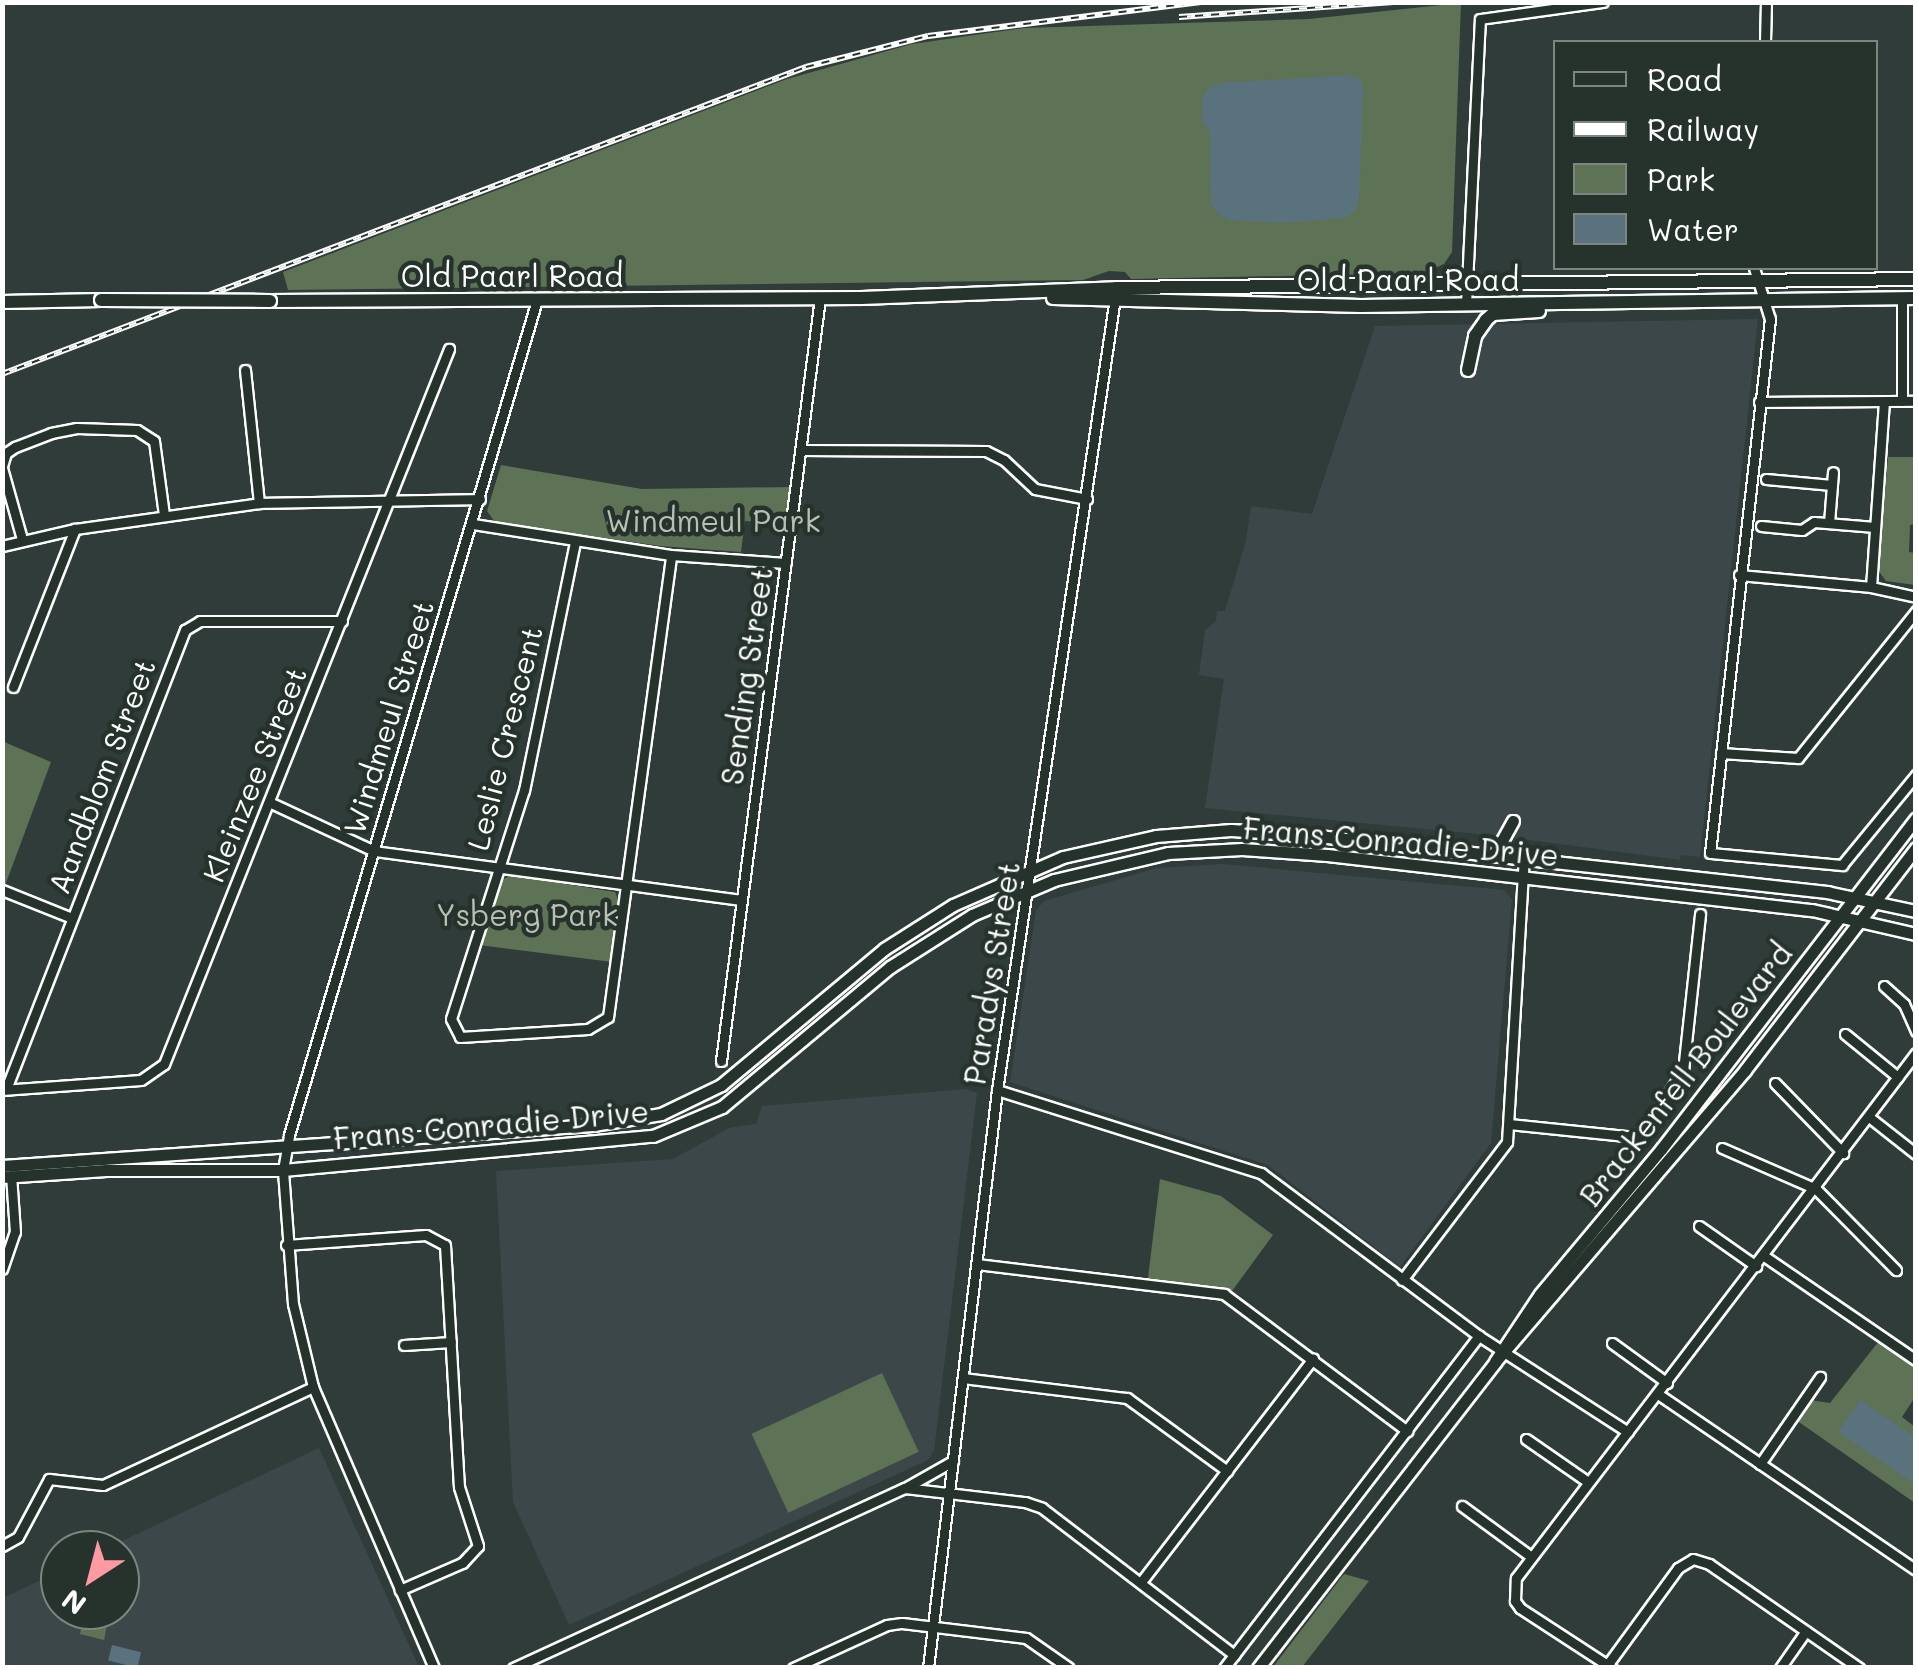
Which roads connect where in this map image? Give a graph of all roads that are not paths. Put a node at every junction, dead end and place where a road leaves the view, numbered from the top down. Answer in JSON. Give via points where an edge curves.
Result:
{"nodes":[{"id":1,"x":1603,"y":2,"type":"edge"},
{"id":2,"x":1766,"y":2,"type":"edge"},
{"id":3,"x":1765,"y":40,"type":"edge"},
{"id":4,"x":1754,"y":273,"type":"edge"},
{"id":5,"x":1916,"y":279,"type":"edge"},
{"id":6,"x":1467,"y":286,"type":"junction"},
{"id":7,"x":1115,"y":295,"type":"junction"},
{"id":8,"x":820,"y":298,"type":"junction"},
{"id":9,"x":1909,"y":298,"type":"edge"},
{"id":10,"x":537,"y":300,"type":"junction"},
{"id":11,"x":1766,"y":300,"type":"junction"},
{"id":12,"x":2,"y":302,"type":"edge"},
{"id":13,"x":1580,"y":302,"type":"junction"},
{"id":14,"x":1466,"y":304,"type":"junction"},
{"id":15,"x":449,"y":349,"type":"dead end"},
{"id":16,"x":244,"y":370,"type":"dead end"},
{"id":17,"x":1468,"y":370,"type":"dead end"},
{"id":18,"x":1902,"y":401,"type":"junction"},
{"id":19,"x":1916,"y":401,"type":"edge"},
{"id":20,"x":1760,"y":402,"type":"junction"},
{"id":21,"x":1884,"y":402,"type":"junction"},
{"id":22,"x":801,"y":450,"type":"junction"},
{"id":23,"x":2,"y":467,"type":"edge"},
{"id":24,"x":1834,"y":472,"type":"dead end"},
{"id":25,"x":1766,"y":479,"type":"dead end"},
{"id":26,"x":1832,"y":485,"type":"junction"},
{"id":27,"x":1086,"y":499,"type":"junction"},
{"id":28,"x":480,"y":500,"type":"junction"},
{"id":29,"x":260,"y":502,"type":"junction"},
{"id":30,"x":389,"y":504,"type":"junction"},
{"id":31,"x":164,"y":514,"type":"junction"},
{"id":32,"x":1829,"y":523,"type":"junction"},
{"id":33,"x":473,"y":524,"type":"junction"},
{"id":34,"x":1761,"y":526,"type":"dead end"},
{"id":35,"x":1875,"y":527,"type":"junction"},
{"id":36,"x":75,"y":529,"type":"junction"},
{"id":37,"x":22,"y":539,"type":"junction"},
{"id":38,"x":575,"y":542,"type":"junction"},
{"id":39,"x":2,"y":546,"type":"edge"},
{"id":40,"x":671,"y":554,"type":"junction"},
{"id":41,"x":786,"y":562,"type":"junction"},
{"id":42,"x":1740,"y":575,"type":"junction"},
{"id":43,"x":1871,"y":586,"type":"junction"},
{"id":44,"x":1916,"y":597,"type":"edge"},
{"id":45,"x":1916,"y":610,"type":"edge"},
{"id":46,"x":342,"y":621,"type":"junction"},
{"id":47,"x":13,"y":686,"type":"dead end"},
{"id":48,"x":1721,"y":753,"type":"junction"},
{"id":49,"x":1916,"y":775,"type":"edge"},
{"id":50,"x":269,"y":802,"type":"junction"},
{"id":51,"x":1916,"y":818,"type":"edge"},
{"id":52,"x":1513,"y":821,"type":"dead end"},
{"id":53,"x":1916,"y":848,"type":"edge"},
{"id":54,"x":374,"y":851,"type":"junction"},
{"id":55,"x":1494,"y":855,"type":"junction"},
{"id":56,"x":1524,"y":858,"type":"junction"},
{"id":57,"x":498,"y":868,"type":"junction"},
{"id":58,"x":1033,"y":868,"type":"junction"},
{"id":59,"x":1523,"y":878,"type":"junction"},
{"id":60,"x":630,"y":885,"type":"junction"},
{"id":61,"x":1029,"y":888,"type":"junction"},
{"id":62,"x":2,"y":890,"type":"edge"},
{"id":63,"x":1855,"y":897,"type":"junction"},
{"id":64,"x":741,"y":900,"type":"junction"},
{"id":65,"x":1876,"y":901,"type":"junction"},
{"id":66,"x":1916,"y":911,"type":"edge"},
{"id":67,"x":1700,"y":914,"type":"dead end"},
{"id":68,"x":1841,"y":916,"type":"junction"},
{"id":69,"x":72,"y":918,"type":"junction"},
{"id":70,"x":1862,"y":920,"type":"junction"},
{"id":71,"x":1916,"y":934,"type":"edge"},
{"id":72,"x":1884,"y":986,"type":"dead end"},
{"id":73,"x":1916,"y":1031,"type":"edge"},
{"id":74,"x":1846,"y":1034,"type":"dead end"},
{"id":75,"x":1916,"y":1053,"type":"edge"},
{"id":76,"x":721,"y":1061,"type":"dead end"},
{"id":77,"x":1898,"y":1077,"type":"junction"},
{"id":78,"x":1776,"y":1082,"type":"dead end"},
{"id":79,"x":4,"y":1090,"type":"edge"},
{"id":80,"x":997,"y":1090,"type":"junction"},
{"id":81,"x":1870,"y":1117,"type":"junction"},
{"id":82,"x":1510,"y":1124,"type":"junction"},
{"id":83,"x":285,"y":1148,"type":"junction"},
{"id":84,"x":1722,"y":1148,"type":"dead end"},
{"id":85,"x":1843,"y":1153,"type":"junction"},
{"id":86,"x":1916,"y":1154,"type":"edge"},
{"id":87,"x":282,"y":1170,"type":"junction"},
{"id":88,"x":6,"y":1172,"type":"edge"},
{"id":89,"x":1816,"y":1189,"type":"junction"},
{"id":90,"x":1699,"y":1226,"type":"dead end"},
{"id":91,"x":286,"y":1245,"type":"junction"},
{"id":92,"x":1764,"y":1256,"type":"junction"},
{"id":93,"x":977,"y":1264,"type":"junction"},
{"id":94,"x":1756,"y":1266,"type":"junction"},
{"id":95,"x":2,"y":1269,"type":"edge"},
{"id":96,"x":1896,"y":1270,"type":"dead end"},
{"id":97,"x":1402,"y":1280,"type":"junction"},
{"id":98,"x":1479,"y":1336,"type":"junction"},
{"id":99,"x":451,"y":1342,"type":"junction"},
{"id":100,"x":1612,"y":1343,"type":"dead end"},
{"id":101,"x":404,"y":1345,"type":"dead end"},
{"id":102,"x":1501,"y":1354,"type":"junction"},
{"id":103,"x":1313,"y":1359,"type":"junction"},
{"id":104,"x":1916,"y":1360,"type":"edge"},
{"id":105,"x":1820,"y":1377,"type":"dead end"},
{"id":106,"x":963,"y":1378,"type":"junction"},
{"id":107,"x":1667,"y":1383,"type":"junction"},
{"id":108,"x":313,"y":1387,"type":"junction"},
{"id":109,"x":1658,"y":1394,"type":"junction"},
{"id":110,"x":1407,"y":1431,"type":"junction"},
{"id":111,"x":1628,"y":1432,"type":"junction"},
{"id":112,"x":1526,"y":1439,"type":"dead end"},
{"id":113,"x":953,"y":1461,"type":"junction"},
{"id":114,"x":1760,"y":1464,"type":"junction"},
{"id":115,"x":1227,"y":1471,"type":"junction"},
{"id":116,"x":1588,"y":1482,"type":"junction"},
{"id":117,"x":904,"y":1488,"type":"junction"},
{"id":118,"x":948,"y":1494,"type":"junction"},
{"id":119,"x":1462,"y":1506,"type":"dead end"},
{"id":120,"x":2,"y":1546,"type":"edge"},
{"id":121,"x":1530,"y":1556,"type":"junction"},
{"id":122,"x":1916,"y":1570,"type":"edge"},
{"id":123,"x":1141,"y":1582,"type":"junction"},
{"id":124,"x":400,"y":1590,"type":"junction"},
{"id":125,"x":932,"y":1626,"type":"junction"},
{"id":126,"x":1806,"y":1631,"type":"junction"},
{"id":127,"x":1234,"y":1655,"type":"junction"},
{"id":128,"x":1610,"y":1666,"type":"edge"},
{"id":129,"x":434,"y":1668,"type":"edge"},
{"id":130,"x":513,"y":1668,"type":"edge"},
{"id":131,"x":793,"y":1668,"type":"edge"},
{"id":132,"x":928,"y":1668,"type":"edge"},
{"id":133,"x":1069,"y":1668,"type":"edge"},
{"id":134,"x":1224,"y":1668,"type":"edge"},
{"id":135,"x":1258,"y":1668,"type":"edge"},
{"id":136,"x":1780,"y":1668,"type":"edge"},
{"id":137,"x":1859,"y":1668,"type":"edge"}],
"edges":[{"from":1,"to":6,"type":"street","via":[[1480,19]]},
{"from":2,"to":3,"type":"street"},
{"from":4,"to":5,"type":"main road","name":"Old Paarl Road"},
{"from":4,"to":6,"type":"main road","name":"Old Paarl Road"},
{"from":4,"to":11,"type":"street"},
{"from":6,"to":7,"type":"main road","name":"Old Paarl Road"},
{"from":6,"to":14,"type":"street"},
{"from":7,"to":8,"type":"main road","name":"Old Paarl Road"},
{"from":7,"to":14,"type":"main road","name":"Old Paarl Road"},
{"from":7,"to":27,"type":"street","name":"Paradys Street"},
{"from":8,"to":10,"type":"main road","name":"Old Paarl Road"},
{"from":8,"to":22,"type":"street","name":"Sending Street"},
{"from":9,"to":11,"type":"main road","name":"Old Paarl Road"},
{"from":9,"to":18,"type":"street"},
{"from":10,"to":12,"type":"main road","name":"Old Paarl Road","bridge":true},
{"from":10,"to":28,"type":"street","name":"Windmeul Street"},
{"from":11,"to":13,"type":"main road","name":"Old Paarl Road"},
{"from":11,"to":20,"type":"street","via":[[1770,318]]},
{"from":13,"to":14,"type":"main road","name":"Old Paarl Road"},
{"from":13,"to":17,"type":"main road","via":[[1490,316],[1475,336]]},
{"from":15,"to":30,"type":"street","name":"Kleinzee Street"},
{"from":16,"to":29,"type":"street"},
{"from":18,"to":19,"type":"street"},
{"from":18,"to":21,"type":"street"},
{"from":20,"to":21,"type":"street"},
{"from":20,"to":42,"type":"street"},
{"from":21,"to":35,"type":"street"},
{"from":22,"to":27,"type":"street","via":[[986,451],[1035,489]]},
{"from":22,"to":41,"type":"street","name":"Sending Street"},
{"from":23,"to":31,"type":"street","via":[[6,453],[51,432],[137,430],[154,441]]},
{"from":23,"to":37,"type":"street"},
{"from":24,"to":26,"type":"street"},
{"from":25,"to":26,"type":"street"},
{"from":26,"to":32,"type":"street"},
{"from":27,"to":58,"type":"street","name":"Paradys Street"},
{"from":28,"to":30,"type":"street"},
{"from":28,"to":33,"type":"street","name":"Windmeul Street"},
{"from":29,"to":30,"type":"street"},
{"from":29,"to":31,"type":"street"},
{"from":30,"to":46,"type":"street","name":"Kleinzee Street"},
{"from":31,"to":36,"type":"street"},
{"from":32,"to":34,"type":"street","via":[[1802,530]]},
{"from":32,"to":35,"type":"street"},
{"from":33,"to":38,"type":"street"},
{"from":33,"to":54,"type":"street","name":"Windmeul Street"},
{"from":35,"to":43,"type":"street"},
{"from":36,"to":37,"type":"street"},
{"from":36,"to":47,"type":"street"},
{"from":37,"to":39,"type":"street"},
{"from":38,"to":40,"type":"street"},
{"from":38,"to":57,"type":"street","name":"Leslie Crescent","via":[[524,790]]},
{"from":40,"to":41,"type":"street"},
{"from":40,"to":60,"type":"street","name":"Leslie Crescent"},
{"from":41,"to":64,"type":"street","name":"Sending Street"},
{"from":42,"to":43,"type":"street"},
{"from":42,"to":48,"type":"street"},
{"from":43,"to":44,"type":"street"},
{"from":45,"to":48,"type":"street","via":[[1798,758]]},
{"from":46,"to":50,"type":"street","name":"Kleinzee Street"},
{"from":46,"to":69,"type":"street","name":"Aandblom Street","via":[[200,621],[186,630]]},
{"from":48,"to":49,"type":"street","via":[[1710,853],[1842,866]]},
{"from":50,"to":54,"type":"street"},
{"from":50,"to":79,"type":"street","name":"Kleinzee Street","via":[[164,1064],[141,1080]]},
{"from":51,"to":63,"type":"street","name":"Brackenfell Boulevard"},
{"from":52,"to":55,"type":"street"},
{"from":53,"to":65,"type":"street","name":"Brackenfell Boulevard"},
{"from":54,"to":57,"type":"street"},
{"from":54,"to":83,"type":"street","name":"Windmeul Street"},
{"from":55,"to":56,"type":"street","name":"Frans Conradie Drive"},
{"from":55,"to":58,"type":"street","name":"Frans Conradie Drive","via":[[1231,830],[1117,842]]},
{"from":56,"to":59,"type":"street"},
{"from":56,"to":63,"type":"street","name":"Frans Conradie Drive"},
{"from":57,"to":60,"type":"street"},
{"from":57,"to":60,"type":"street","name":"Leslie Crescent","via":[[452,1019],[460,1037],[588,1029],[605,1022]]},
{"from":58,"to":61,"type":"street","name":"Paradys Street"},
{"from":58,"to":83,"type":"street","name":"Frans Conradie Drive","via":[[912,928],[742,1069],[683,1107],[593,1126]]},
{"from":59,"to":61,"type":"street","name":"Frans Conradie Drive","via":[[1242,849],[1137,858]]},
{"from":59,"to":68,"type":"street","name":"Frans Conradie Drive"},
{"from":59,"to":82,"type":"street"},
{"from":60,"to":64,"type":"street"},
{"from":61,"to":80,"type":"street","name":"Paradys Street"},
{"from":61,"to":87,"type":"street","name":"Frans Conradie Drive","via":[[916,948],[746,1091],[682,1127],[623,1142]]},
{"from":62,"to":69,"type":"street"},
{"from":63,"to":65,"type":"street","name":"Frans Conradie Drive"},
{"from":63,"to":68,"type":"street","name":"Brackenfell Boulevard"},
{"from":64,"to":76,"type":"street","name":"Sending Street"},
{"from":65,"to":66,"type":"street","name":"Frans Conradie Drive"},
{"from":65,"to":70,"type":"street","name":"Brackenfell Boulevard"},
{"from":67,"to":82,"type":"street","via":[[1683,1071],[1636,1137]]},
{"from":68,"to":70,"type":"street","name":"Frans Conradie Drive"},
{"from":68,"to":102,"type":"street","name":"Brackenfell Boulevard"},
{"from":69,"to":79,"type":"street","name":"Aandblom Street"},
{"from":70,"to":71,"type":"street","name":"Frans Conradie Drive"},
{"from":70,"to":102,"type":"street","name":"Brackenfell Boulevard","via":[[1745,1070]]},
{"from":72,"to":73,"type":"street","via":[[1904,1004]]},
{"from":74,"to":77,"type":"street"},
{"from":75,"to":77,"type":"street"},
{"from":77,"to":81,"type":"street"},
{"from":78,"to":85,"type":"street"},
{"from":80,"to":93,"type":"street","name":"Paradys Street"},
{"from":80,"to":97,"type":"street","via":[[1254,1170]]},
{"from":81,"to":85,"type":"street"},
{"from":81,"to":86,"type":"street"},
{"from":82,"to":97,"type":"street","via":[[1502,1150]]},
{"from":83,"to":87,"type":"street","name":"Windmeul Street"},
{"from":83,"to":88,"type":"street","name":"Frans Conradie Drive"},
{"from":84,"to":89,"type":"street"},
{"from":85,"to":89,"type":"street"},
{"from":87,"to":88,"type":"street","name":"Frans Conradie Drive"},
{"from":87,"to":91,"type":"street","name":"Windmeul Street"},
{"from":88,"to":95,"type":"street","via":[[16,1232]]},
{"from":89,"to":92,"type":"street"},
{"from":89,"to":96,"type":"street"},
{"from":90,"to":94,"type":"street"},
{"from":91,"to":99,"type":"street","via":[[436,1236],[447,1254]]},
{"from":91,"to":108,"type":"street","name":"Windmeul Street"},
{"from":92,"to":94,"type":"street"},
{"from":92,"to":104,"type":"street"},
{"from":93,"to":103,"type":"street","via":[[1224,1294]]},
{"from":93,"to":106,"type":"street","name":"Paradys Street"},
{"from":94,"to":107,"type":"street"},
{"from":97,"to":98,"type":"street"},
{"from":98,"to":102,"type":"street"},
{"from":98,"to":110,"type":"street"},
{"from":99,"to":101,"type":"street"},
{"from":99,"to":124,"type":"street","via":[[459,1488],[478,1546],[462,1564]]},
{"from":100,"to":107,"type":"street"},
{"from":102,"to":111,"type":"street"},
{"from":102,"to":135,"type":"street","name":"Brackenfell Boulevard"},
{"from":103,"to":110,"type":"street"},
{"from":103,"to":115,"type":"street"},
{"from":105,"to":114,"type":"street"},
{"from":106,"to":113,"type":"street","name":"Paradys Street"},
{"from":106,"to":115,"type":"street","via":[[1134,1401]]},
{"from":107,"to":109,"type":"street"},
{"from":108,"to":120,"type":"street","via":[[103,1485],[48,1479],[18,1537]]},
{"from":108,"to":124,"type":"street","name":"Windmeul Street"},
{"from":109,"to":111,"type":"street"},
{"from":109,"to":114,"type":"street"},
{"from":110,"to":127,"type":"street"},
{"from":111,"to":116,"type":"street"},
{"from":112,"to":116,"type":"street"},
{"from":113,"to":117,"type":"street"},
{"from":113,"to":118,"type":"street","name":"Paradys Street"},
{"from":114,"to":122,"type":"street"},
{"from":115,"to":123,"type":"street"},
{"from":116,"to":121,"type":"street"},
{"from":117,"to":118,"type":"street"},
{"from":117,"to":130,"type":"street"},
{"from":118,"to":123,"type":"street","via":[[1042,1508]]},
{"from":118,"to":125,"type":"street","name":"Paradys Street"},
{"from":119,"to":121,"type":"street"},
{"from":121,"to":128,"type":"street","via":[[1514,1588],[1515,1601]]},
{"from":123,"to":127,"type":"street"},
{"from":124,"to":129,"type":"street","name":"Windmeul Street"},
{"from":125,"to":131,"type":"street","via":[[887,1625]]},
{"from":125,"to":132,"type":"street","name":"Paradys Street"},
{"from":125,"to":133,"type":"street","via":[[1026,1638]]},
{"from":126,"to":128,"type":"street","via":[[1708,1564],[1686,1561]]},
{"from":126,"to":136,"type":"street"},
{"from":126,"to":137,"type":"street"},
{"from":127,"to":134,"type":"street"}]}
